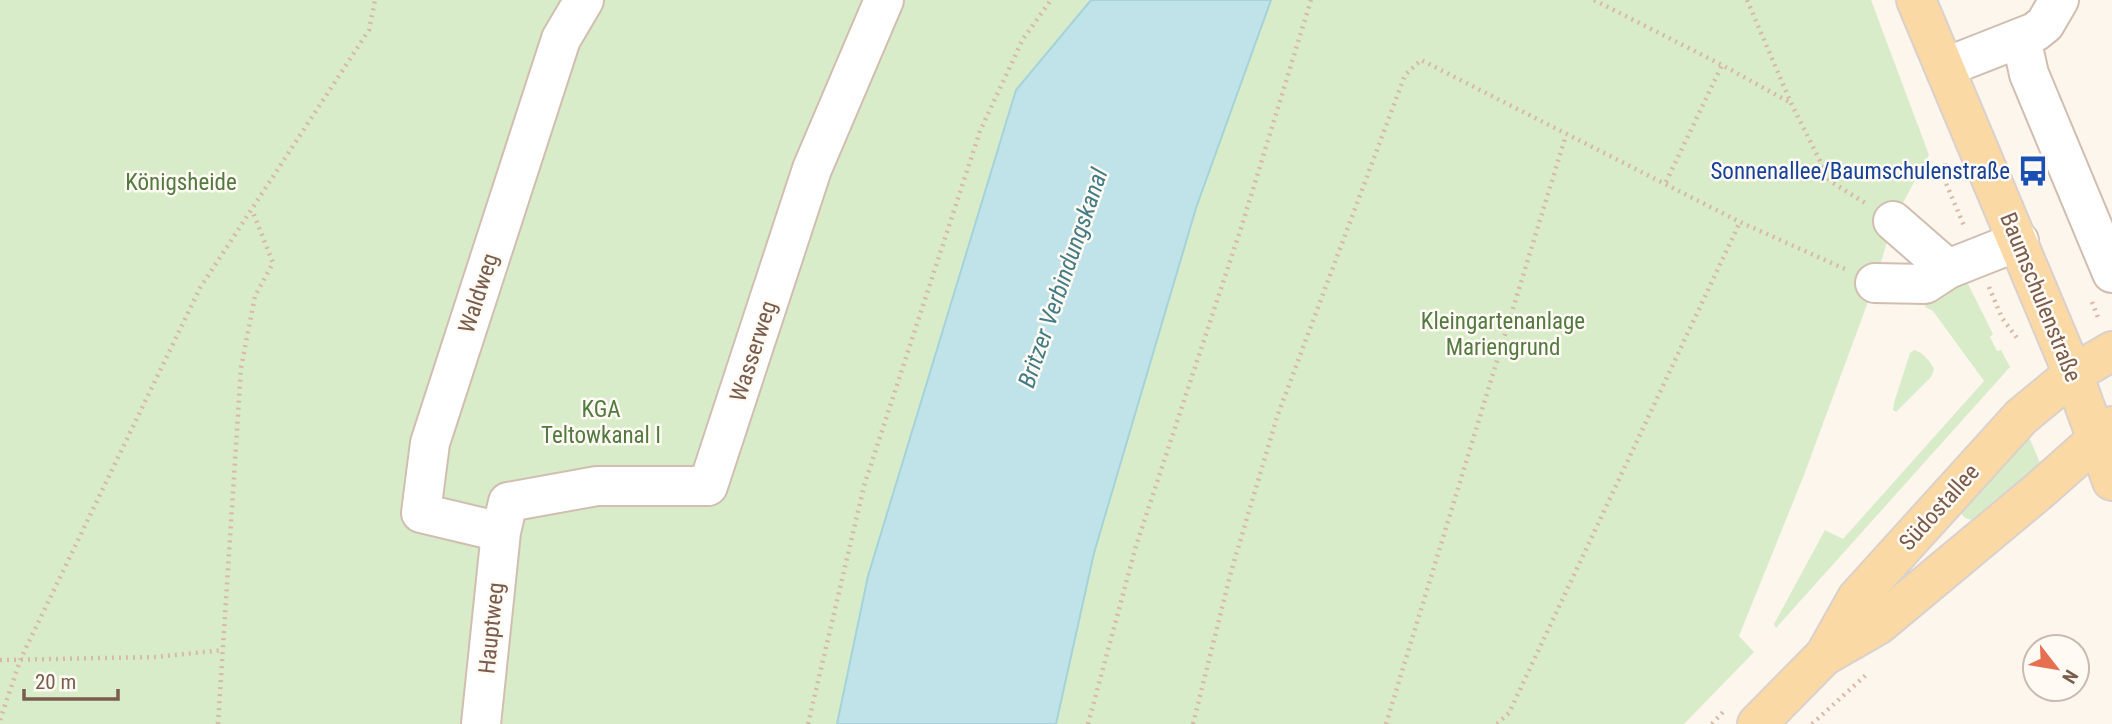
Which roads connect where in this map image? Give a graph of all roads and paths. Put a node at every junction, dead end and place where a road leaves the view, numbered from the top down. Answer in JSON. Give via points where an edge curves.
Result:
{"nodes":[{"id":1,"x":375,"y":0,"type":"edge"},
{"id":2,"x":584,"y":0,"type":"edge"},
{"id":3,"x":884,"y":0,"type":"edge"},
{"id":4,"x":1051,"y":0,"type":"edge"},
{"id":5,"x":1311,"y":0,"type":"edge"},
{"id":6,"x":1594,"y":0,"type":"edge"},
{"id":7,"x":1747,"y":0,"type":"edge"},
{"id":8,"x":1916,"y":0,"type":"edge"},
{"id":9,"x":2059,"y":0,"type":"edge"},
{"id":10,"x":2021,"y":38,"type":"junction"},
{"id":11,"x":1722,"y":65,"type":"junction"},
{"id":12,"x":1947,"y":67,"type":"junction"},
{"id":13,"x":1791,"y":103,"type":"junction"},
{"id":14,"x":1566,"y":135,"type":"junction"},
{"id":15,"x":1666,"y":182,"type":"junction"},
{"id":16,"x":252,"y":210,"type":"junction"},
{"id":17,"x":1894,"y":221,"type":"joint"},
{"id":18,"x":1740,"y":222,"type":"junction"},
{"id":19,"x":2018,"y":242,"type":"junction"},
{"id":20,"x":1948,"y":269,"type":"junction"},
{"id":21,"x":2112,"y":273,"type":"edge"},
{"id":22,"x":1875,"y":283,"type":"joint"},
{"id":23,"x":2112,"y":351,"type":"edge"},
{"id":24,"x":2073,"y":374,"type":"junction"},
{"id":25,"x":2104,"y":432,"type":"edge"},
{"id":26,"x":2112,"y":481,"type":"edge"},
{"id":27,"x":501,"y":532,"type":"junction"},
{"id":28,"x":223,"y":650,"type":"junction"},
{"id":29,"x":1824,"y":656,"type":"junction"},
{"id":30,"x":21,"y":658,"type":"junction"},
{"id":31,"x":0,"y":660,"type":"edge"},
{"id":32,"x":0,"y":720,"type":"edge"},
{"id":33,"x":218,"y":724,"type":"edge"},
{"id":34,"x":481,"y":724,"type":"edge"},
{"id":35,"x":808,"y":724,"type":"edge"},
{"id":36,"x":1088,"y":724,"type":"edge"},
{"id":37,"x":1193,"y":724,"type":"edge"},
{"id":38,"x":1387,"y":724,"type":"edge"},
{"id":39,"x":1497,"y":724,"type":"edge"},
{"id":40,"x":1757,"y":724,"type":"edge"}],
"edges":[{"from":1,"to":16,"type":"path","via":[[369,30]]},
{"from":2,"to":27,"type":"street","name":"Waldweg","via":[[561,39],[430,443],[421,513]]},
{"from":3,"to":27,"type":"street","name":"Wasserweg","via":[[812,169],[708,486],[597,486],[508,502]]},
{"from":4,"to":35,"type":"path","via":[[1023,39],[980,131],[864,486]]},
{"from":5,"to":36,"type":"path","via":[[1136,546]]},
{"from":6,"to":11,"type":"path"},
{"from":7,"to":13,"type":"path"},
{"from":8,"to":12,"type":"main road","name":"Baumschulenstraße"},
{"from":9,"to":10,"type":"street","via":[[2045,24]]},
{"from":10,"to":12,"type":"street"},
{"from":10,"to":21,"type":"street","via":[[2029,74]]},
{"from":11,"to":13,"type":"path"},
{"from":11,"to":15,"type":"path"},
{"from":12,"to":19,"type":"main road","name":"Baumschulenstraße"},
{"from":13,"to":17,"type":"path","via":[[1830,181]]},
{"from":14,"to":15,"type":"path"},
{"from":14,"to":37,"type":"path","via":[[1422,60],[1405,75],[1277,417]]},
{"from":14,"to":38,"type":"path"},
{"from":15,"to":18,"type":"path"},
{"from":16,"to":28,"type":"path","via":[[273,263],[255,296],[242,368]]},
{"from":16,"to":30,"type":"path","via":[[200,288]]},
{"from":17,"to":20,"type":"street"},
{"from":18,"to":22,"type":"path"},
{"from":18,"to":39,"type":"path","via":[[1509,713]]},
{"from":19,"to":20,"type":"street"},
{"from":19,"to":24,"type":"main road","name":"Baumschulenstraße"},
{"from":20,"to":22,"type":"street","via":[[1925,284]]},
{"from":23,"to":24,"type":"main road","name":"Südostallee"},
{"from":24,"to":25,"type":"main road","name":"Baumschulenstraße"},
{"from":24,"to":29,"type":"main road","name":"Südostallee","via":[[2021,416],[1857,597]]},
{"from":25,"to":26,"type":"main road","name":"Baumschulenstraße"},
{"from":25,"to":29,"type":"main road","name":"Südostallee","via":[[1878,625]]},
{"from":27,"to":34,"type":"street","name":"Hauptweg"},
{"from":28,"to":30,"type":"path","via":[[156,657]]},
{"from":28,"to":33,"type":"path"},
{"from":29,"to":40,"type":"main road","name":"Südostallee"},
{"from":30,"to":31,"type":"path"},
{"from":30,"to":32,"type":"path"}]}
